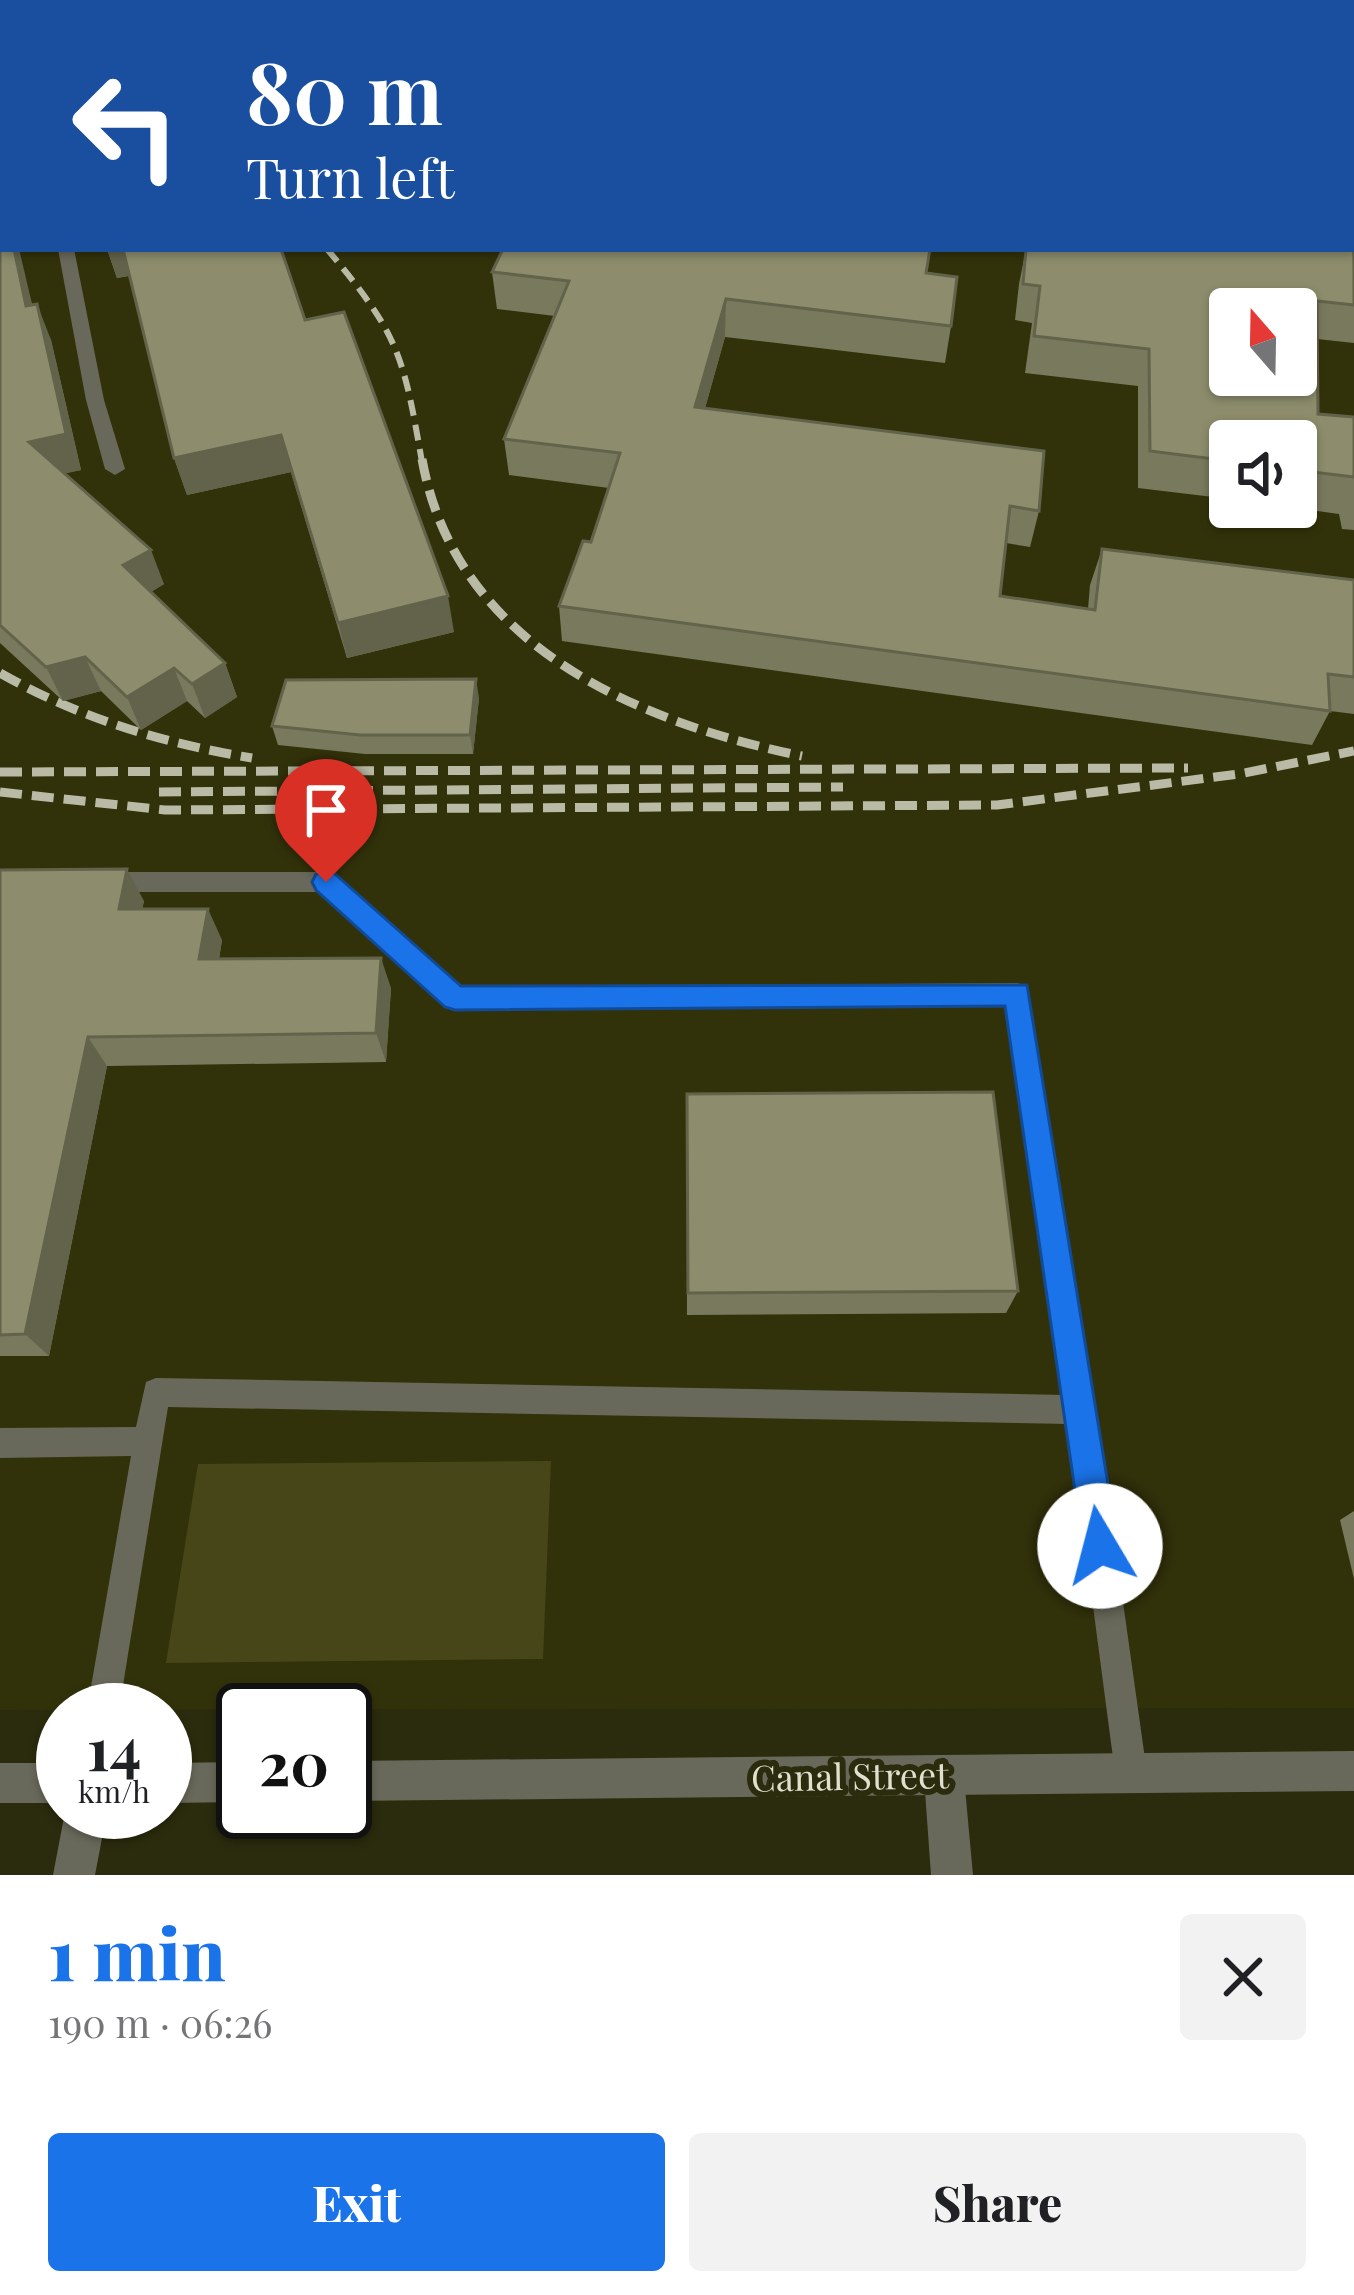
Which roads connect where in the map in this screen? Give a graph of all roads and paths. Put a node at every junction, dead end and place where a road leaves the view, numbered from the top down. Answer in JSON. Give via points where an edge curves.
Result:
{"nodes":[{"id":1,"x":67,"y":252,"type":"edge"},
{"id":2,"x":115,"y":469,"type":"dead end"},
{"id":3,"x":70,"y":882,"type":"edge"},
{"id":4,"x":1082,"y":1410,"type":"junction"},
{"id":5,"x":147,"y":1441,"type":"junction"},
{"id":6,"x":0,"y":1442,"type":"edge"},
{"id":7,"x":107,"y":1683,"type":"edge"},
{"id":8,"x":1354,"y":1771,"type":"edge"},
{"id":9,"x":1131,"y":1773,"type":"junction"},
{"id":10,"x":944,"y":1777,"type":"junction"},
{"id":11,"x":372,"y":1781,"type":"edge"},
{"id":12,"x":0,"y":1783,"type":"edge"},
{"id":13,"x":36,"y":1783,"type":"edge"},
{"id":14,"x":81,"y":1839,"type":"edge"},
{"id":15,"x":74,"y":1875,"type":"edge"},
{"id":16,"x":952,"y":1875,"type":"edge"}],
"edges":[{"from":1,"to":2,"type":"lane"},
{"from":3,"to":4,"type":"lane","via":[[326,882],[455,998],[1018,994]]},
{"from":4,"to":5,"type":"lane","via":[[156,1392]]},
{"from":4,"to":9,"type":"lane"},
{"from":5,"to":6,"type":"lane"},
{"from":5,"to":7,"type":"lane"},
{"from":8,"to":9,"type":"street","name":"Canal Street"},
{"from":9,"to":10,"type":"street","name":"Canal Street"},
{"from":10,"to":11,"type":"street","name":"Canal Street"},
{"from":10,"to":16,"type":"street"},
{"from":12,"to":13,"type":"street"},
{"from":14,"to":15,"type":"street"}]}
